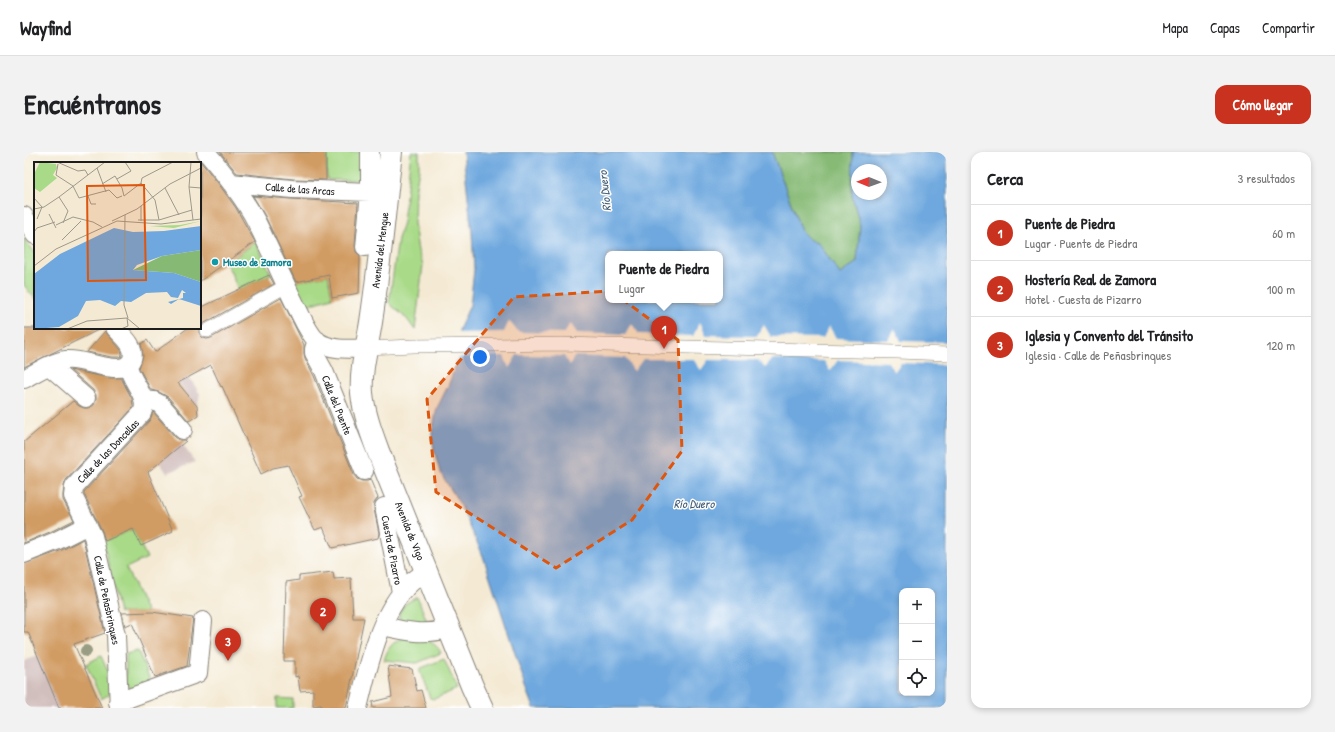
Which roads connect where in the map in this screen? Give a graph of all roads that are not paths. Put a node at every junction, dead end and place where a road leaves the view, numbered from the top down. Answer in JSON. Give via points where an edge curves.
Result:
{"nodes":[{"id":1,"x":370,"y":152,"type":"edge"},
{"id":2,"x":391,"y":152,"type":"edge"},
{"id":3,"x":207,"y":153,"type":"edge"},
{"id":4,"x":231,"y":183,"type":"junction"},
{"id":5,"x":370,"y":192,"type":"junction"},
{"id":6,"x":24,"y":216,"type":"edge"},
{"id":7,"x":34,"y":233,"type":"edge"},
{"id":8,"x":365,"y":247,"type":"dead end"},
{"id":9,"x":286,"y":286,"type":"junction"},
{"id":10,"x":117,"y":329,"type":"edge"},
{"id":11,"x":207,"y":331,"type":"dead end"},
{"id":12,"x":317,"y":340,"type":"junction"},
{"id":13,"x":373,"y":348,"type":"junction"},
{"id":14,"x":947,"y":354,"type":"edge"},
{"id":15,"x":128,"y":365,"type":"junction"},
{"id":16,"x":49,"y":366,"type":"junction"},
{"id":17,"x":24,"y":379,"type":"edge"},
{"id":18,"x":86,"y":398,"type":"dead end"},
{"id":19,"x":144,"y":400,"type":"junction"},
{"id":20,"x":183,"y":430,"type":"dead end"},
{"id":21,"x":364,"y":471,"type":"dead end"},
{"id":22,"x":384,"y":507,"type":"dead end"},
{"id":23,"x":88,"y":525,"type":"junction"},
{"id":24,"x":24,"y":554,"type":"edge"},
{"id":25,"x":426,"y":572,"type":"junction"},
{"id":26,"x":401,"y":592,"type":"junction"},
{"id":27,"x":203,"y":621,"type":"dead end"},
{"id":28,"x":383,"y":626,"type":"junction"},
{"id":29,"x":449,"y":629,"type":"junction"},
{"id":30,"x":119,"y":705,"type":"edge"},
{"id":31,"x":358,"y":708,"type":"edge"},
{"id":32,"x":482,"y":708,"type":"edge"}],
"edges":[{"from":1,"to":5,"type":"street"},
{"from":2,"to":13,"type":"street","name":"Avenida del Mengue","via":[[372,315]]},
{"from":3,"to":4,"type":"street"},
{"from":4,"to":5,"type":"street","name":"Calle de las Arcas","via":[[292,189]]},
{"from":4,"to":9,"type":"street","via":[[256,221]]},
{"from":5,"to":8,"type":"street"},
{"from":6,"to":7,"type":"street"},
{"from":9,"to":11,"type":"street"},
{"from":9,"to":12,"type":"street"},
{"from":10,"to":15,"type":"street","via":[[131,345],[132,358]]},
{"from":12,"to":13,"type":"street","via":[[336,348]]},
{"from":12,"to":21,"type":"street","name":"Calle del Puente","via":[[314,353],[324,371]]},
{"from":13,"to":14,"type":"street","via":[[562,344]]},
{"from":13,"to":25,"type":"street","name":"Avenida de Vigo","via":[[362,372],[362,392],[368,424]]},
{"from":15,"to":16,"type":"street","via":[[115,368],[69,360],[58,361]]},
{"from":15,"to":19,"type":"street","via":[[131,378]]},
{"from":16,"to":17,"type":"street"},
{"from":16,"to":18,"type":"street"},
{"from":19,"to":20,"type":"street","via":[[160,404]]},
{"from":19,"to":23,"type":"street","name":"Calle de las Doncellas","via":[[141,416],[74,487],[73,496]]},
{"from":22,"to":26,"type":"street","name":"Cuesta de Pizarro"},
{"from":23,"to":24,"type":"street"},
{"from":23,"to":30,"type":"street","name":"Calle de Peñasbrinques","via":[[94,539],[116,635]]},
{"from":25,"to":26,"type":"street","name":"Cuesta de Pizarro"},
{"from":25,"to":29,"type":"street","name":"Avenida de Vigo"},
{"from":26,"to":28,"type":"street","name":"Cuesta de Pizarro"},
{"from":27,"to":30,"type":"street","name":"Calle de Peñasbrinques","via":[[198,673]]},
{"from":28,"to":29,"type":"street","via":[[427,633]]},
{"from":28,"to":31,"type":"street","name":"Cuesta de Pizarro","via":[[373,650]]},
{"from":29,"to":32,"type":"street","name":"Avenida de Vigo"}]}
